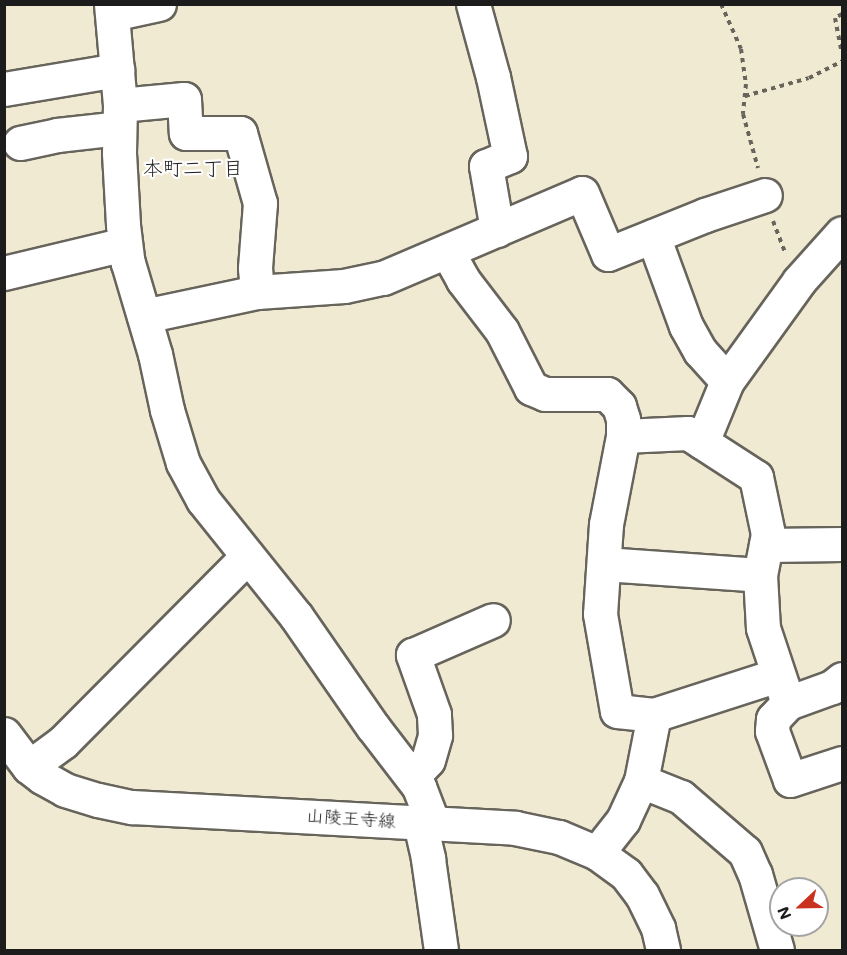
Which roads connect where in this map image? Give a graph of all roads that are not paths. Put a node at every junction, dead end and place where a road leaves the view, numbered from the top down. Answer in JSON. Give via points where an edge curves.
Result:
{"nodes":[{"id":1,"x":159,"y":4,"type":"edge"},
{"id":2,"x":473,"y":4,"type":"edge"},
{"id":3,"x":112,"y":9,"type":"edge"},
{"id":4,"x":117,"y":70,"type":"junction"},
{"id":5,"x":4,"y":89,"type":"edge"},
{"id":6,"x":120,"y":116,"type":"junction"},
{"id":7,"x":20,"y":143,"type":"dead end"},
{"id":8,"x":765,"y":195,"type":"road end"},
{"id":9,"x":497,"y":230,"type":"junction"},
{"id":10,"x":843,"y":232,"type":"edge"},
{"id":11,"x":653,"y":236,"type":"junction"},
{"id":12,"x":125,"y":243,"type":"junction"},
{"id":13,"x":447,"y":251,"type":"junction"},
{"id":14,"x":4,"y":273,"type":"edge"},
{"id":15,"x":257,"y":292,"type":"junction"},
{"id":16,"x":144,"y":316,"type":"junction"},
{"id":17,"x":727,"y":381,"type":"junction"},
{"id":18,"x":622,"y":436,"type":"junction"},
{"id":19,"x":702,"y":442,"type":"junction"},
{"id":20,"x":843,"y":544,"type":"edge"},
{"id":21,"x":248,"y":556,"type":"junction"},
{"id":22,"x":763,"y":560,"type":"junction"},
{"id":23,"x":604,"y":564,"type":"junction"},
{"id":24,"x":493,"y":620,"type":"dead end"},
{"id":25,"x":843,"y":680,"type":"edge"},
{"id":26,"x":783,"y":689,"type":"junction"},
{"id":27,"x":654,"y":715,"type":"junction"},
{"id":28,"x":4,"y":734,"type":"edge"},
{"id":29,"x":843,"y":763,"type":"edge"},
{"id":30,"x":29,"y":767,"type":"junction"},
{"id":31,"x":412,"y":777,"type":"junction"},
{"id":32,"x":640,"y":781,"type":"junction"},
{"id":33,"x":426,"y":823,"type":"junction"},
{"id":34,"x":597,"y":853,"type":"junction"},
{"id":35,"x":441,"y":951,"type":"edge"},
{"id":36,"x":663,"y":951,"type":"edge"},
{"id":37,"x":777,"y":951,"type":"edge"}],
"edges":[{"from":1,"to":3,"type":"street"},
{"from":2,"to":9,"type":"street","via":[[510,156],[486,166]]},
{"from":3,"to":4,"type":"street"},
{"from":4,"to":5,"type":"street"},
{"from":4,"to":6,"type":"street"},
{"from":6,"to":7,"type":"street"},
{"from":6,"to":12,"type":"street"},
{"from":6,"to":15,"type":"street","via":[[184,99],[186,133],[240,133],[260,203]]},
{"from":8,"to":11,"type":"street"},
{"from":9,"to":11,"type":"street","via":[[582,193],[608,254]]},
{"from":9,"to":13,"type":"street"},
{"from":10,"to":17,"type":"street","via":[[798,281]]},
{"from":11,"to":17,"type":"street","via":[[686,326],[700,351]]},
{"from":12,"to":14,"type":"street"},
{"from":12,"to":16,"type":"street"},
{"from":13,"to":15,"type":"street","via":[[384,278],[345,286]]},
{"from":13,"to":18,"type":"street","via":[[463,280],[502,331],[531,388],[545,394],[607,394],[619,406]]},
{"from":15,"to":16,"type":"street"},
{"from":16,"to":21,"type":"street","via":[[183,463],[203,500]]},
{"from":17,"to":19,"type":"street"},
{"from":18,"to":19,"type":"street","via":[[688,433]]},
{"from":18,"to":23,"type":"street","via":[[606,524]]},
{"from":19,"to":22,"type":"street","via":[[756,477],[768,534]]},
{"from":20,"to":22,"type":"street"},
{"from":21,"to":30,"type":"street","via":[[63,742]]},
{"from":21,"to":31,"type":"street"},
{"from":22,"to":23,"type":"street"},
{"from":22,"to":26,"type":"street","via":[[763,628]]},
{"from":23,"to":27,"type":"street","via":[[600,614],[617,711]]},
{"from":24,"to":31,"type":"street","via":[[413,655],[434,714],[435,735],[428,760]]},
{"from":25,"to":26,"type":"street","via":[[832,687]]},
{"from":26,"to":27,"type":"street"},
{"from":26,"to":29,"type":"street","via":[[772,731],[790,780]]},
{"from":27,"to":32,"type":"street"},
{"from":28,"to":30,"type":"street","name":"山陵王寺線"},
{"from":30,"to":33,"type":"street","name":"山陵王寺線","via":[[65,790],[132,807]]},
{"from":31,"to":33,"type":"street","via":[[419,787]]},
{"from":32,"to":34,"type":"street","via":[[623,820]]},
{"from":32,"to":37,"type":"street","via":[[681,797],[745,852]]},
{"from":33,"to":34,"type":"street","name":"山陵王寺線","via":[[514,828],[559,837]]},
{"from":33,"to":35,"type":"street"},
{"from":34,"to":36,"type":"street","name":"山陵王寺線","via":[[626,874],[642,895],[658,928]]}]}
